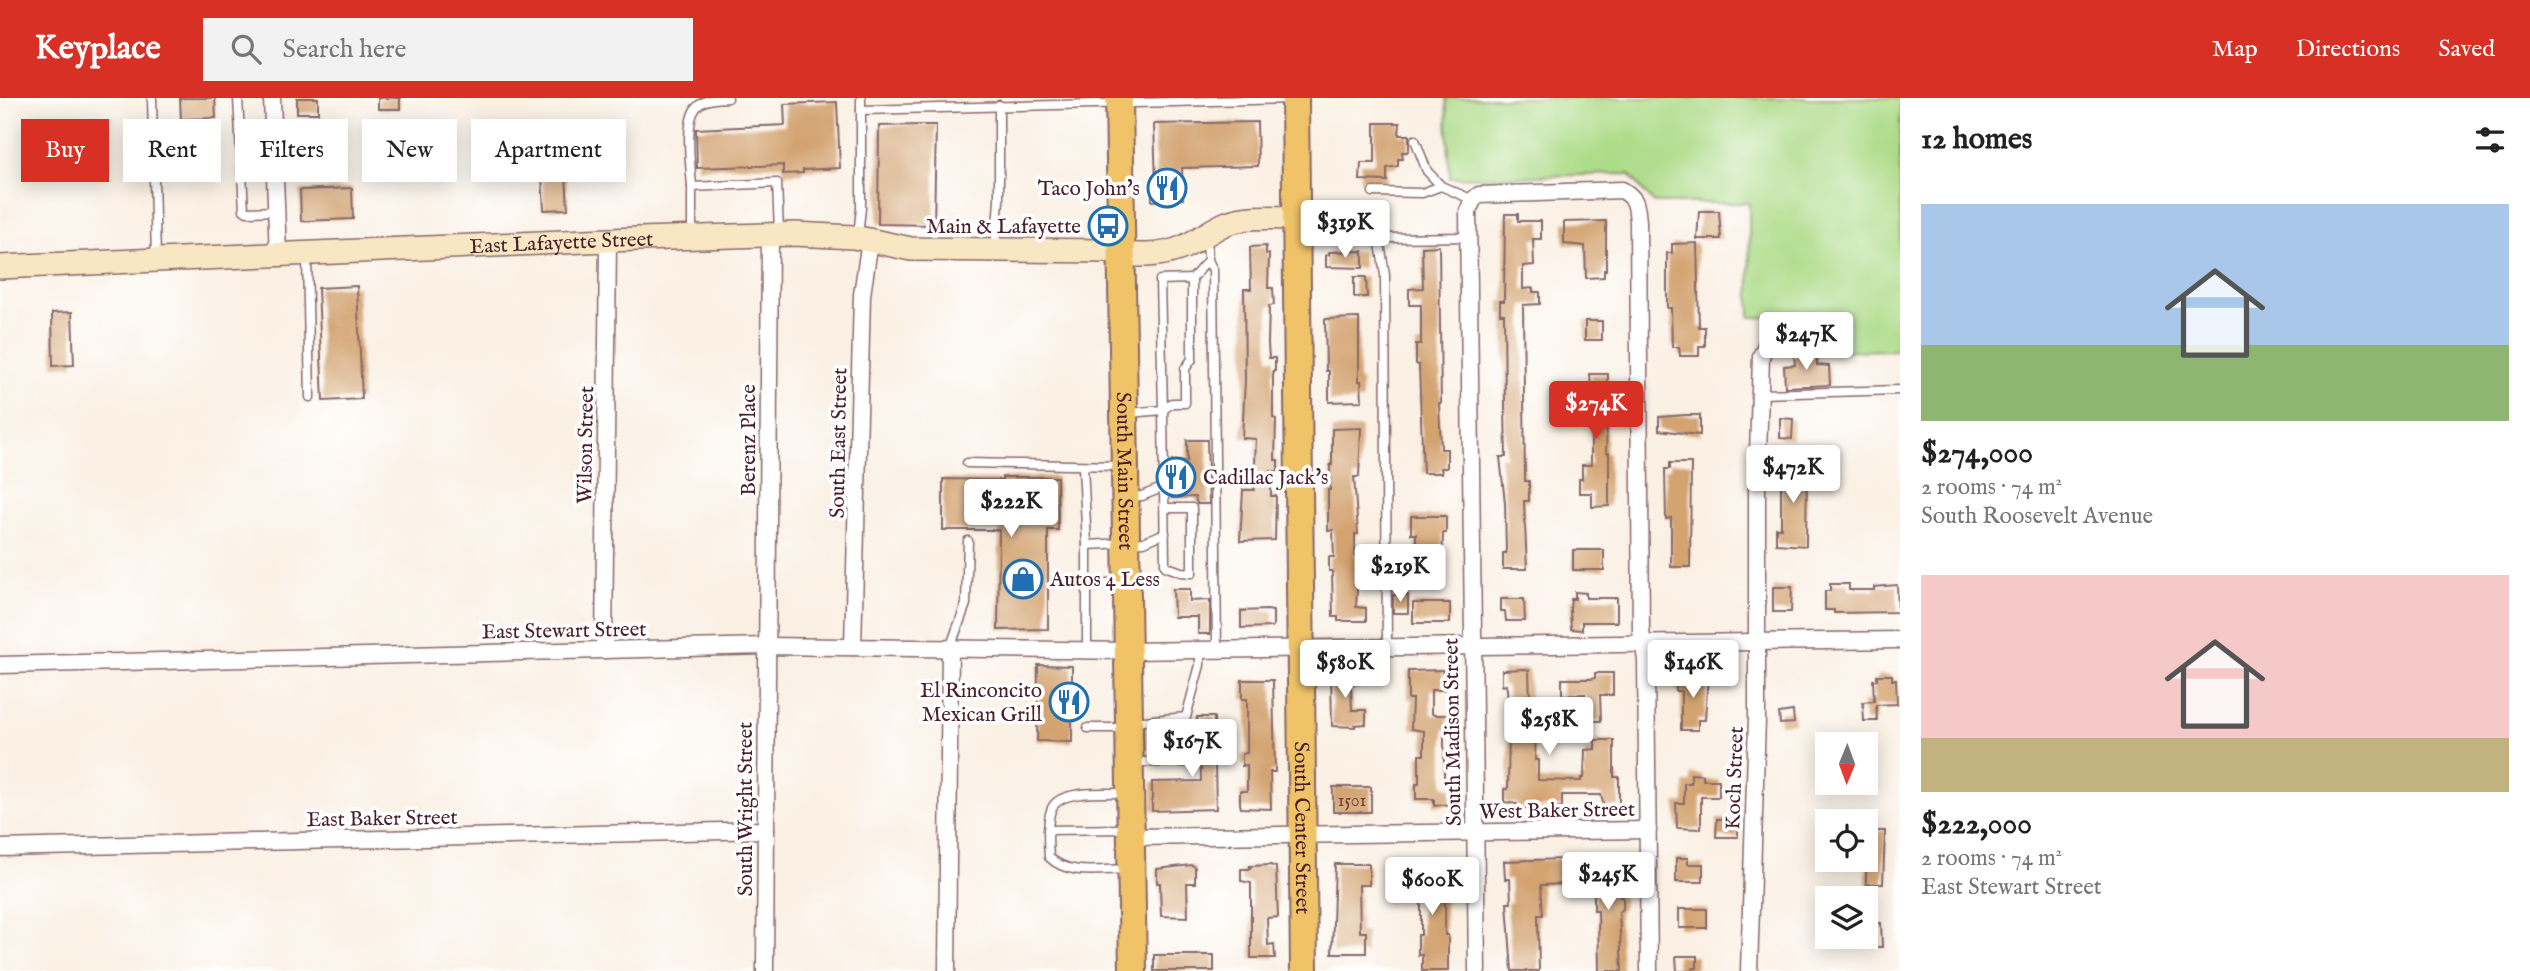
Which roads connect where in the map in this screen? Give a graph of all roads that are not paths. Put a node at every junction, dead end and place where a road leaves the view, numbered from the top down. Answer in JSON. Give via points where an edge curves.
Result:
{"nodes":[{"id":1,"x":152,"y":98,"type":"edge"},
{"id":2,"x":238,"y":98,"type":"edge"},
{"id":3,"x":272,"y":98,"type":"edge"},
{"id":4,"x":728,"y":98,"type":"edge"},
{"id":5,"x":861,"y":98,"type":"edge"},
{"id":6,"x":1295,"y":98,"type":"edge"},
{"id":7,"x":1249,"y":99,"type":"edge"},
{"id":8,"x":1119,"y":100,"type":"edge"},
{"id":9,"x":1155,"y":100,"type":"edge"},
{"id":10,"x":999,"y":105,"type":"junction"},
{"id":11,"x":861,"y":110,"type":"junction"},
{"id":12,"x":239,"y":119,"type":"edge"},
{"id":13,"x":273,"y":119,"type":"edge"},
{"id":14,"x":1415,"y":140,"type":"dead end"},
{"id":15,"x":242,"y":182,"type":"edge"},
{"id":16,"x":275,"y":182,"type":"edge"},
{"id":17,"x":1441,"y":186,"type":"junction"},
{"id":18,"x":692,"y":187,"type":"junction"},
{"id":19,"x":1373,"y":192,"type":"dead end"},
{"id":20,"x":1473,"y":200,"type":"junction"},
{"id":21,"x":276,"y":211,"type":"junction"},
{"id":22,"x":1298,"y":228,"type":"junction"},
{"id":23,"x":1206,"y":234,"type":"junction"},
{"id":24,"x":775,"y":235,"type":"junction"},
{"id":25,"x":692,"y":237,"type":"junction"},
{"id":26,"x":1379,"y":237,"type":"junction"},
{"id":27,"x":1469,"y":237,"type":"junction"},
{"id":28,"x":864,"y":239,"type":"junction"},
{"id":29,"x":608,"y":240,"type":"junction"},
{"id":30,"x":995,"y":251,"type":"junction"},
{"id":31,"x":306,"y":254,"type":"junction"},
{"id":32,"x":1122,"y":254,"type":"junction"},
{"id":33,"x":278,"y":256,"type":"junction"},
{"id":34,"x":1208,"y":260,"type":"junction"},
{"id":35,"x":156,"y":261,"type":"junction"},
{"id":36,"x":0,"y":267,"type":"edge"},
{"id":37,"x":1192,"y":279,"type":"junction"},
{"id":38,"x":1770,"y":337,"type":"dead end"},
{"id":39,"x":1900,"y":390,"type":"edge"},
{"id":40,"x":1760,"y":394,"type":"junction"},
{"id":41,"x":310,"y":397,"type":"dead end"},
{"id":42,"x":1163,"y":410,"type":"junction"},
{"id":43,"x":1126,"y":413,"type":"junction"},
{"id":44,"x":967,"y":463,"type":"dead end"},
{"id":45,"x":1083,"y":466,"type":"junction"},
{"id":46,"x":1127,"y":467,"type":"junction"},
{"id":47,"x":1164,"y":487,"type":"junction"},
{"id":48,"x":1127,"y":497,"type":"junction"},
{"id":49,"x":1164,"y":508,"type":"junction"},
{"id":50,"x":1165,"y":533,"type":"junction"},
{"id":51,"x":968,"y":541,"type":"dead end"},
{"id":52,"x":1128,"y":543,"type":"junction"},
{"id":53,"x":1087,"y":545,"type":"junction"},
{"id":54,"x":1087,"y":583,"type":"junction"},
{"id":55,"x":1128,"y":583,"type":"junction"},
{"id":56,"x":1900,"y":639,"type":"edge"},
{"id":57,"x":1757,"y":642,"type":"junction"},
{"id":58,"x":1643,"y":643,"type":"junction"},
{"id":59,"x":767,"y":646,"type":"junction"},
{"id":60,"x":1472,"y":646,"type":"junction"},
{"id":61,"x":853,"y":647,"type":"junction"},
{"id":62,"x":1387,"y":647,"type":"junction"},
{"id":63,"x":950,"y":648,"type":"junction"},
{"id":64,"x":1302,"y":649,"type":"junction"},
{"id":65,"x":604,"y":650,"type":"junction"},
{"id":66,"x":1087,"y":650,"type":"junction"},
{"id":67,"x":1200,"y":650,"type":"junction"},
{"id":68,"x":1217,"y":650,"type":"junction"},
{"id":69,"x":1129,"y":651,"type":"junction"},
{"id":70,"x":0,"y":665,"type":"edge"},
{"id":71,"x":1130,"y":725,"type":"junction"},
{"id":72,"x":1088,"y":728,"type":"dead end"},
{"id":73,"x":1130,"y":762,"type":"junction"},
{"id":74,"x":1190,"y":762,"type":"dead end"},
{"id":75,"x":1131,"y":793,"type":"junction"},
{"id":76,"x":766,"y":830,"type":"junction"},
{"id":77,"x":1048,"y":830,"type":"junction"},
{"id":78,"x":1648,"y":830,"type":"junction"},
{"id":79,"x":1475,"y":832,"type":"junction"},
{"id":80,"x":1131,"y":833,"type":"junction"},
{"id":81,"x":1302,"y":835,"type":"junction"},
{"id":82,"x":0,"y":848,"type":"edge"},
{"id":83,"x":1132,"y":869,"type":"junction"},
{"id":84,"x":765,"y":971,"type":"edge"},
{"id":85,"x":947,"y":971,"type":"edge"},
{"id":86,"x":1133,"y":971,"type":"edge"},
{"id":87,"x":1304,"y":971,"type":"edge"},
{"id":88,"x":1477,"y":971,"type":"edge"},
{"id":89,"x":1649,"y":971,"type":"edge"},
{"id":90,"x":1749,"y":971,"type":"edge"}],
"edges":[{"from":1,"to":35,"type":"lane"},
{"from":2,"to":12,"type":"lane"},
{"from":3,"to":13,"type":"street"},
{"from":4,"to":18,"type":"lane","via":[[710,99],[696,108],[690,124]]},
{"from":5,"to":11,"type":"lane"},
{"from":6,"to":7,"type":"lane"},
{"from":6,"to":22,"type":"main road","name":"South Center Street"},
{"from":7,"to":9,"type":"lane"},
{"from":8,"to":9,"type":"lane"},
{"from":8,"to":10,"type":"lane"},
{"from":8,"to":32,"type":"main road","name":"South Main Street"},
{"from":10,"to":11,"type":"lane"},
{"from":10,"to":30,"type":"lane"},
{"from":11,"to":28,"type":"lane"},
{"from":14,"to":17,"type":"lane","via":[[1427,171]]},
{"from":15,"to":21,"type":"lane","via":[[244,210]]},
{"from":16,"to":21,"type":"street"},
{"from":17,"to":19,"type":"lane","via":[[1422,193]]},
{"from":17,"to":20,"type":"lane"},
{"from":18,"to":24,"type":"lane","via":[[777,183]]},
{"from":18,"to":25,"type":"lane"},
{"from":20,"to":27,"type":"street","name":"South Madison Street","via":[[1468,211]]},
{"from":20,"to":58,"type":"street","via":[[1493,194],[1622,190],[1632,195],[1638,221]]},
{"from":21,"to":33,"type":"street"},
{"from":22,"to":23,"type":"street","name":"East Lafayette Street","via":[[1244,219]]},
{"from":22,"to":26,"type":"lane"},
{"from":22,"to":64,"type":"main road","name":"South Center Street"},
{"from":23,"to":32,"type":"street","name":"East Lafayette Street","via":[[1162,253]]},
{"from":23,"to":34,"type":"lane"},
{"from":24,"to":25,"type":"street","name":"East Lafayette Street"},
{"from":24,"to":28,"type":"street","name":"East Lafayette Street"},
{"from":24,"to":59,"type":"street","name":"Berenz Place"},
{"from":25,"to":29,"type":"street","name":"East Lafayette Street"},
{"from":26,"to":27,"type":"lane"},
{"from":26,"to":62,"type":"lane","via":[[1385,275]]},
{"from":27,"to":60,"type":"street","name":"South Madison Street"},
{"from":28,"to":30,"type":"street","name":"East Lafayette Street","via":[[911,248]]},
{"from":28,"to":61,"type":"street","name":"South East Street"},
{"from":29,"to":31,"type":"street","name":"East Lafayette Street"},
{"from":29,"to":65,"type":"street","name":"Wilson Street"},
{"from":30,"to":32,"type":"street","name":"East Lafayette Street"},
{"from":31,"to":33,"type":"street","name":"East Lafayette Street"},
{"from":31,"to":41,"type":"lane"},
{"from":32,"to":43,"type":"main road","name":"South Main Street"},
{"from":33,"to":35,"type":"street","name":"East Lafayette Street"},
{"from":34,"to":37,"type":"lane"},
{"from":34,"to":68,"type":"lane","via":[[1213,270]]},
{"from":35,"to":36,"type":"street","name":"East Lafayette Street"},
{"from":37,"to":42,"type":"lane","via":[[1192,359],[1185,369],[1185,403],[1172,403]]},
{"from":37,"to":42,"type":"lane","via":[[1160,280]]},
{"from":38,"to":40,"type":"street","name":"Koch Street","via":[[1761,356]]},
{"from":39,"to":40,"type":"lane"},
{"from":40,"to":57,"type":"street","name":"Koch Street"},
{"from":42,"to":43,"type":"lane"},
{"from":42,"to":47,"type":"lane"},
{"from":43,"to":46,"type":"main road","name":"South Main Street"},
{"from":44,"to":45,"type":"lane"},
{"from":45,"to":46,"type":"lane"},
{"from":45,"to":53,"type":"lane"},
{"from":46,"to":48,"type":"main road","name":"South Main Street"},
{"from":47,"to":48,"type":"lane"},
{"from":47,"to":49,"type":"lane"},
{"from":48,"to":52,"type":"main road","name":"South Main Street"},
{"from":49,"to":50,"type":"lane"},
{"from":49,"to":50,"type":"lane","via":[[1192,508],[1192,573],[1165,566]]},
{"from":50,"to":52,"type":"lane"},
{"from":51,"to":63,"type":"lane","via":[[966,604]]},
{"from":52,"to":53,"type":"lane"},
{"from":52,"to":55,"type":"main road","name":"South Main Street"},
{"from":53,"to":54,"type":"lane"},
{"from":54,"to":55,"type":"lane"},
{"from":54,"to":66,"type":"lane"},
{"from":55,"to":69,"type":"main road","name":"South Main Street"},
{"from":56,"to":57,"type":"street","name":"East Stewart Street"},
{"from":57,"to":58,"type":"street","name":"East Stewart Street"},
{"from":57,"to":90,"type":"street","name":"Koch Street"},
{"from":58,"to":60,"type":"street","name":"East Stewart Street"},
{"from":58,"to":78,"type":"street","via":[[1647,660]]},
{"from":59,"to":61,"type":"street","name":"East Stewart Street"},
{"from":59,"to":65,"type":"street","name":"East Stewart Street"},
{"from":59,"to":76,"type":"street","name":"South Wright Street"},
{"from":60,"to":62,"type":"street","name":"East Stewart Street"},
{"from":60,"to":79,"type":"street","name":"South Madison Street"},
{"from":61,"to":63,"type":"street","name":"East Stewart Street"},
{"from":62,"to":64,"type":"street","name":"East Stewart Street"},
{"from":63,"to":66,"type":"street","name":"East Stewart Street"},
{"from":63,"to":85,"type":"street"},
{"from":64,"to":68,"type":"street","name":"East Stewart Street"},
{"from":64,"to":81,"type":"main road","name":"South Center Street"},
{"from":65,"to":70,"type":"street","name":"East Stewart Street"},
{"from":66,"to":69,"type":"street","name":"East Stewart Street"},
{"from":67,"to":68,"type":"street","name":"East Stewart Street"},
{"from":67,"to":69,"type":"street","name":"East Stewart Street"},
{"from":67,"to":71,"type":"lane","via":[[1186,717]]},
{"from":69,"to":71,"type":"main road","name":"South Main Street"},
{"from":71,"to":72,"type":"lane"},
{"from":71,"to":73,"type":"main road","name":"South Main Street"},
{"from":73,"to":74,"type":"lane"},
{"from":73,"to":75,"type":"main road","name":"South Main Street"},
{"from":75,"to":77,"type":"lane","via":[[1067,795],[1052,807]]},
{"from":75,"to":80,"type":"main road","name":"South Main Street"},
{"from":76,"to":82,"type":"street","name":"East Baker Street"},
{"from":76,"to":84,"type":"street","name":"South Wright Street"},
{"from":77,"to":80,"type":"lane"},
{"from":77,"to":83,"type":"lane","via":[[1049,857],[1058,866]]},
{"from":78,"to":79,"type":"street","name":"West Baker Street"},
{"from":78,"to":89,"type":"street"},
{"from":79,"to":81,"type":"street","name":"West Baker Street"},
{"from":79,"to":88,"type":"street","name":"South Madison Street"},
{"from":80,"to":81,"type":"street","name":"West Baker Street"},
{"from":80,"to":83,"type":"main road","name":"South Main Street"},
{"from":81,"to":87,"type":"main road","name":"South Center Street"},
{"from":83,"to":86,"type":"main road","name":"South Main Street"}]}
